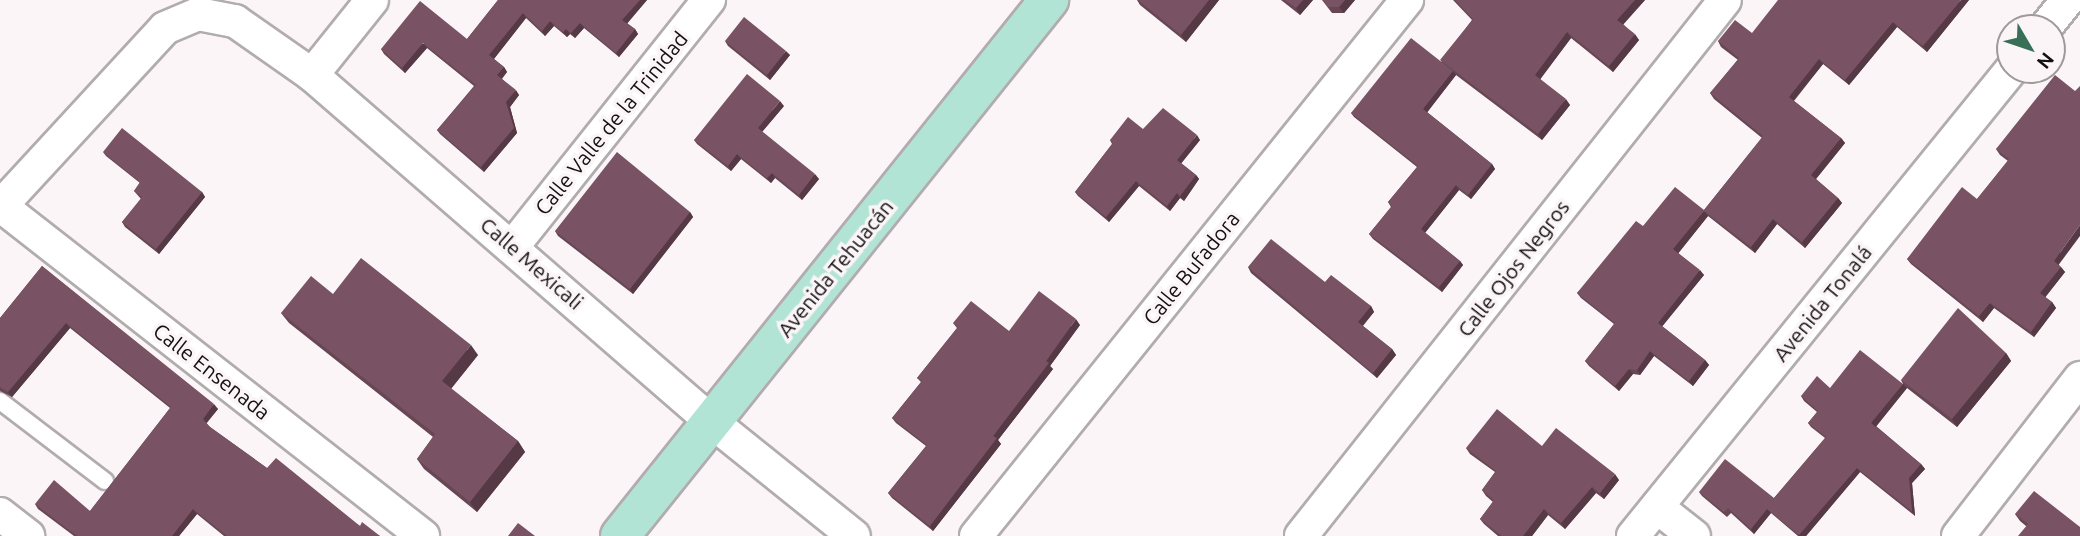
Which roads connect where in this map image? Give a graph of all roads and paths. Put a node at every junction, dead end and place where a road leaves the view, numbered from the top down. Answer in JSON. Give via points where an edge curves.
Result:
{"nodes":[{"id":1,"x":372,"y":0,"type":"edge"},
{"id":2,"x":709,"y":0,"type":"edge"},
{"id":3,"x":1049,"y":0,"type":"edge"},
{"id":4,"x":1407,"y":0,"type":"edge"},
{"id":5,"x":1725,"y":0,"type":"edge"},
{"id":6,"x":2068,"y":0,"type":"edge"},
{"id":7,"x":199,"y":7,"type":"edge"},
{"id":8,"x":2056,"y":14,"type":"edge"},
{"id":9,"x":312,"y":75,"type":"junction"},
{"id":10,"x":2000,"y":84,"type":"edge"},
{"id":11,"x":1,"y":206,"type":"edge"},
{"id":12,"x":513,"y":246,"type":"junction"},
{"id":13,"x":2080,"y":378,"type":"edge"},
{"id":14,"x":0,"y":401,"type":"edge"},
{"id":15,"x":712,"y":422,"type":"junction"},
{"id":16,"x":105,"y":481,"type":"dead end"},
{"id":17,"x":1657,"y":507,"type":"junction"},
{"id":18,"x":0,"y":514,"type":"edge"},
{"id":19,"x":28,"y":536,"type":"edge"},
{"id":20,"x":423,"y":536,"type":"edge"},
{"id":21,"x":620,"y":536,"type":"edge"},
{"id":22,"x":854,"y":536,"type":"edge"},
{"id":23,"x":976,"y":536,"type":"edge"},
{"id":24,"x":1301,"y":536,"type":"edge"},
{"id":25,"x":1633,"y":536,"type":"edge"},
{"id":26,"x":1694,"y":536,"type":"edge"},
{"id":27,"x":1958,"y":536,"type":"edge"}],
"edges":[{"from":1,"to":9,"type":"street"},
{"from":2,"to":12,"type":"street","name":"Calle Valle de la Trinidad"},
{"from":3,"to":15,"type":"street","name":"Avenida Tehuacán"},
{"from":4,"to":23,"type":"street","name":"Calle Bufadora"},
{"from":5,"to":24,"type":"street","name":"Calle Ojos Negros"},
{"from":6,"to":8,"type":"street"},
{"from":7,"to":9,"type":"street","name":"Calle Mexicali","via":[[234,21]]},
{"from":7,"to":11,"type":"street","via":[[165,28]]},
{"from":9,"to":12,"type":"street","name":"Calle Mexicali"},
{"from":10,"to":17,"type":"street","name":"Avenida Tonalá"},
{"from":11,"to":20,"type":"street","name":"Calle Ensenada"},
{"from":12,"to":15,"type":"street","name":"Calle Mexicali"},
{"from":13,"to":27,"type":"street"},
{"from":14,"to":16,"type":"lane"},
{"from":15,"to":21,"type":"street","name":"Avenida Tehuacán"},
{"from":15,"to":22,"type":"street","name":"Calle Mexicali"},
{"from":17,"to":25,"type":"street","name":"Avenida Tonalá"},
{"from":17,"to":26,"type":"street"},
{"from":18,"to":19,"type":"street"}]}
